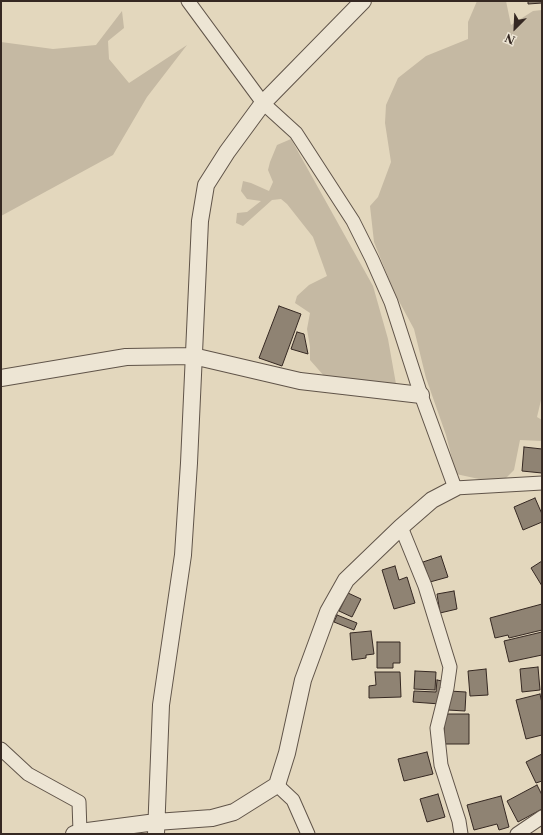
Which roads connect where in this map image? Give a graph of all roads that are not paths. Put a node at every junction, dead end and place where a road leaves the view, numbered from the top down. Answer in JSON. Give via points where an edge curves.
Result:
{"nodes":[{"id":1,"x":188,"y":1,"type":"edge"},
{"id":2,"x":363,"y":1,"type":"edge"},
{"id":3,"x":263,"y":103,"type":"junction"},
{"id":4,"x":194,"y":356,"type":"junction"},
{"id":5,"x":1,"y":378,"type":"edge"},
{"id":6,"x":421,"y":395,"type":"junction"},
{"id":7,"x":541,"y":486,"type":"edge"},
{"id":8,"x":455,"y":488,"type":"junction"},
{"id":9,"x":401,"y":527,"type":"junction"},
{"id":10,"x":1,"y":749,"type":"edge"},
{"id":11,"x":277,"y":785,"type":"junction"},
{"id":12,"x":542,"y":817,"type":"edge"},
{"id":13,"x":156,"y":828,"type":"edge"},
{"id":14,"x":77,"y":833,"type":"edge"},
{"id":15,"x":308,"y":834,"type":"edge"},
{"id":16,"x":461,"y":834,"type":"edge"},
{"id":17,"x":517,"y":834,"type":"edge"}],
"edges":[{"from":1,"to":3,"type":"street"},
{"from":2,"to":3,"type":"street"},
{"from":3,"to":4,"type":"street","via":[[206,185],[200,221]]},
{"from":3,"to":6,"type":"street","via":[[296,133],[353,220],[391,302]]},
{"from":4,"to":5,"type":"street","via":[[126,357]]},
{"from":4,"to":6,"type":"street","via":[[300,381]]},
{"from":4,"to":13,"type":"street","via":[[183,555],[161,705]]},
{"from":6,"to":8,"type":"street"},
{"from":7,"to":8,"type":"street"},
{"from":8,"to":9,"type":"street","via":[[432,500]]},
{"from":9,"to":11,"type":"street","via":[[346,580],[328,612],[303,680],[287,754]]},
{"from":9,"to":16,"type":"street","via":[[425,586],[450,667],[437,728],[441,765]]},
{"from":10,"to":14,"type":"street","via":[[28,774],[79,802]]},
{"from":11,"to":13,"type":"street","via":[[234,812]]},
{"from":11,"to":15,"type":"street","via":[[293,800]]},
{"from":12,"to":17,"type":"street"},
{"from":13,"to":14,"type":"street"}]}
